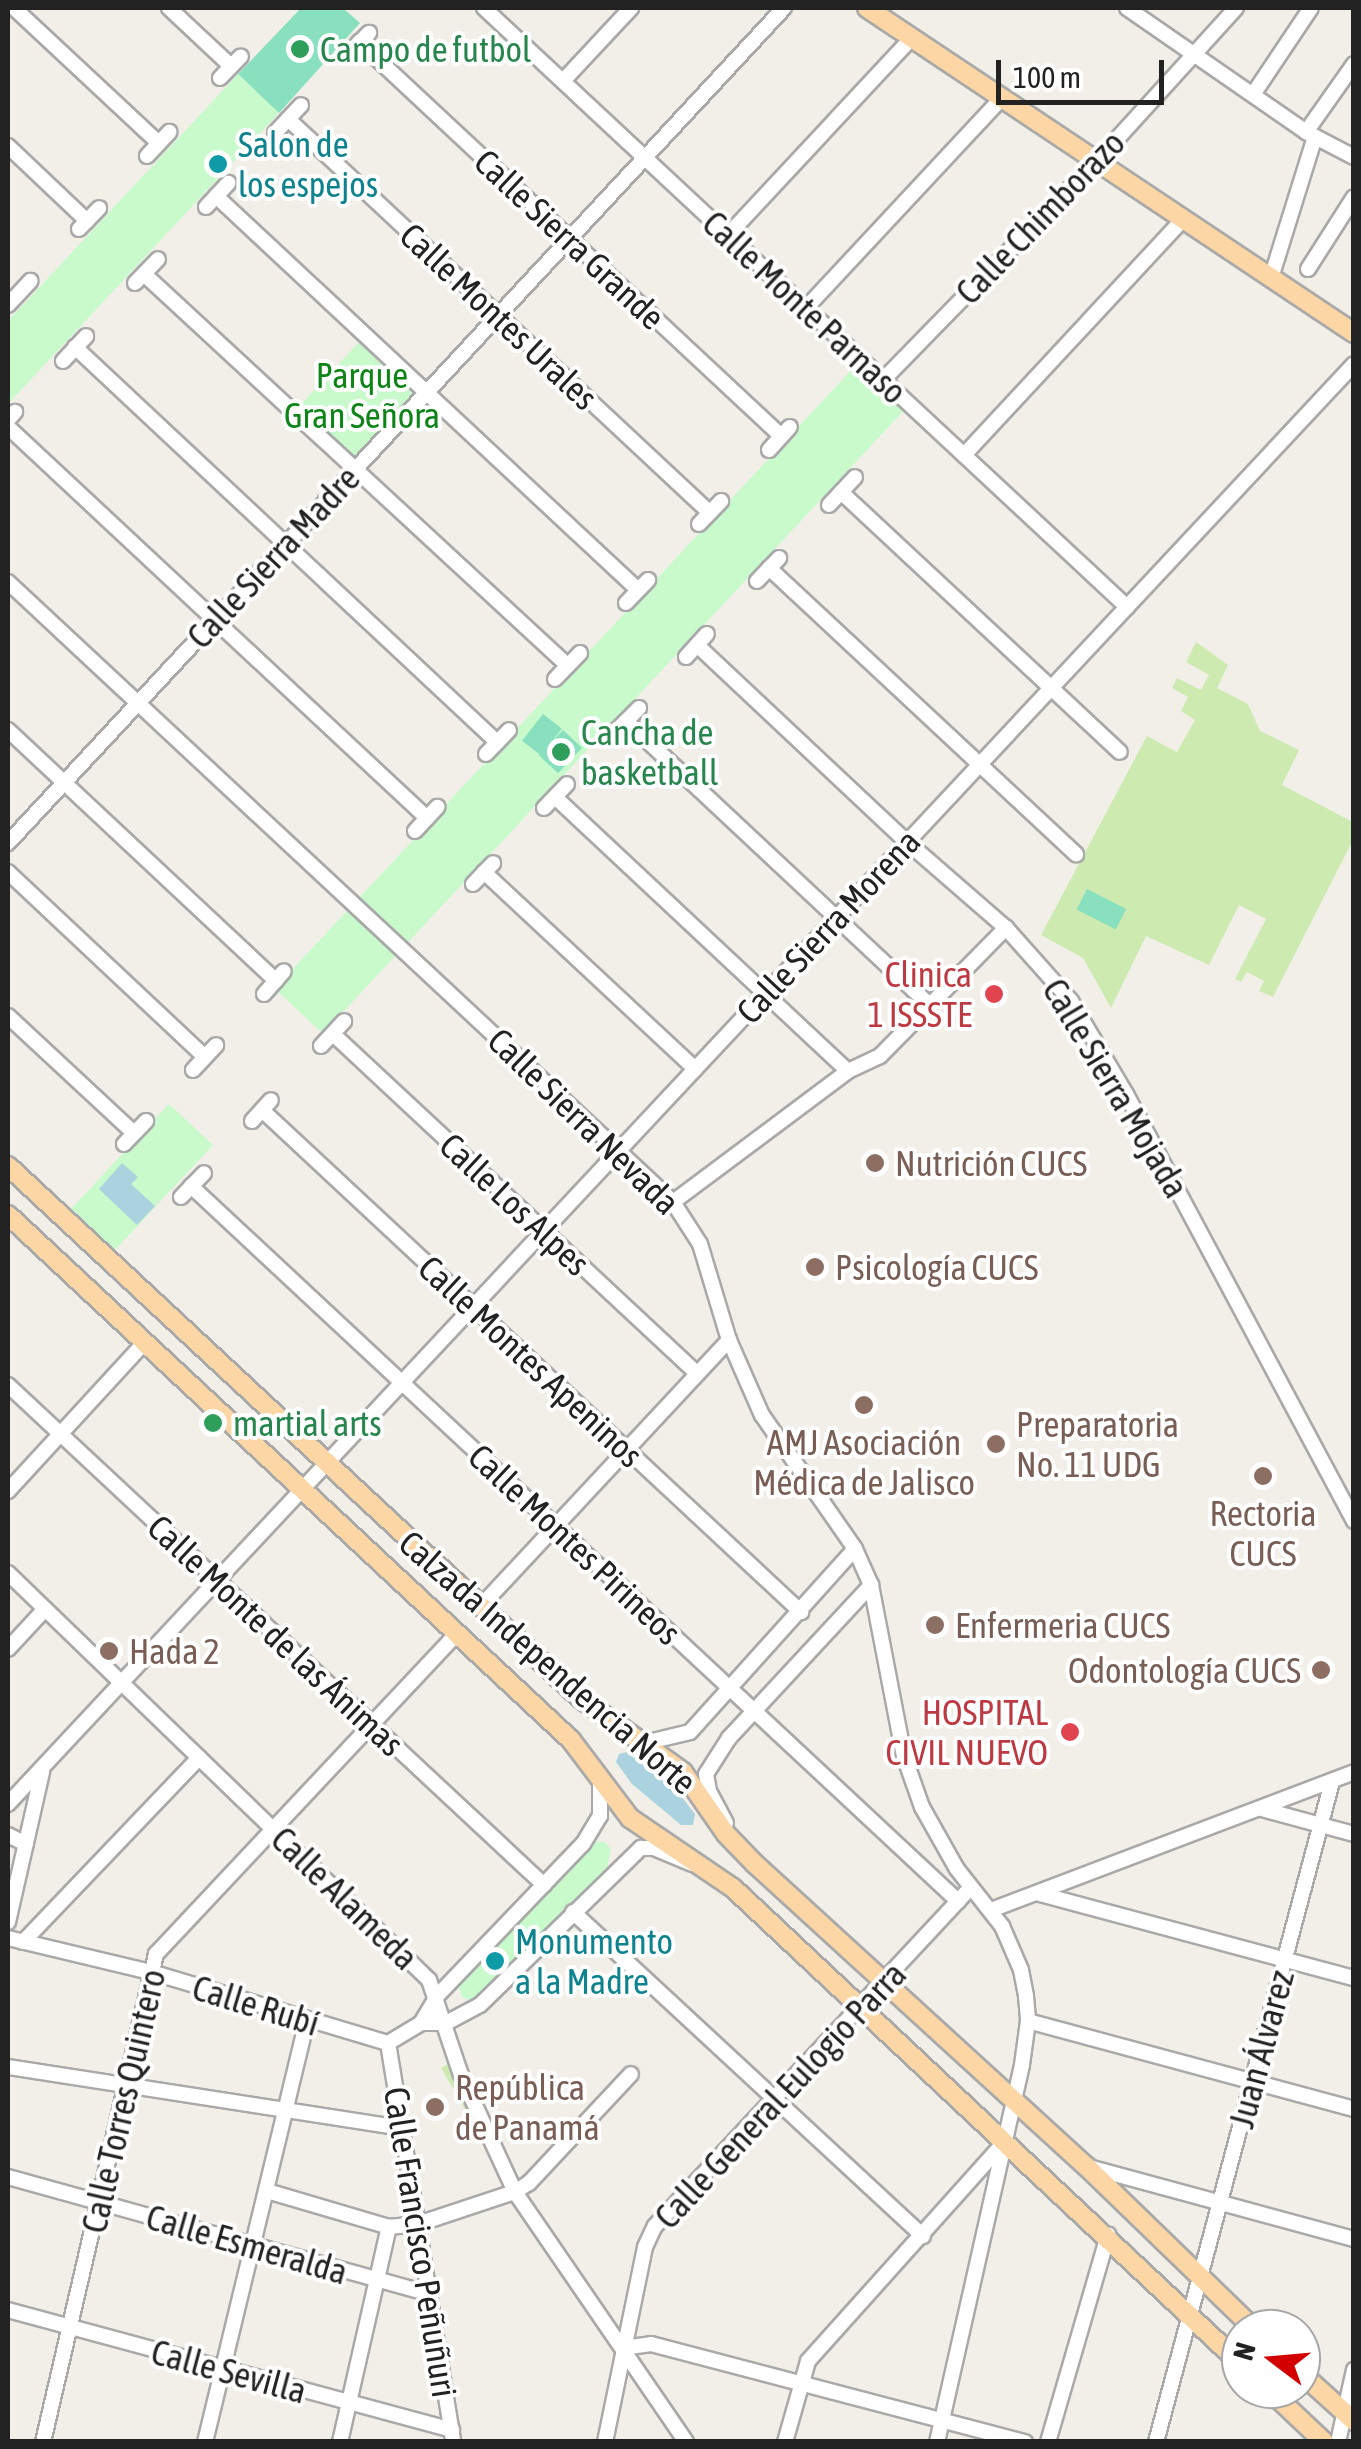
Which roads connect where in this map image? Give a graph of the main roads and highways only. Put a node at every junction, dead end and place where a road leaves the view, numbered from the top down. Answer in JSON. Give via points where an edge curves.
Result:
{"nodes":[{"id":1,"x":866,"y":8,"type":"edge"},
{"id":2,"x":1354,"y":334,"type":"edge"},
{"id":3,"x":8,"y":1166,"type":"edge"},
{"id":4,"x":8,"y":1215,"type":"edge"},
{"id":5,"x":1232,"y":2309,"type":"edge"},
{"id":6,"x":1221,"y":2345,"type":"edge"},
{"id":7,"x":1321,"y":2391,"type":"edge"},
{"id":8,"x":1289,"y":2409,"type":"edge"},
{"id":9,"x":1348,"y":2417,"type":"edge"},
{"id":10,"x":1324,"y":2442,"type":"edge"}],
"edges":[{"from":1,"to":2,"type":"main road"},
{"from":3,"to":5,"type":"main road","name":"Calzada Independencia Norte","via":[[580,1698],[694,1784],[726,1834]]},
{"from":4,"to":6,"type":"main road","name":"Calzada Independencia Norte","via":[[571,1740],[630,1818],[733,1888]]},
{"from":7,"to":9,"type":"main road"},
{"from":8,"to":10,"type":"main road"}]}
